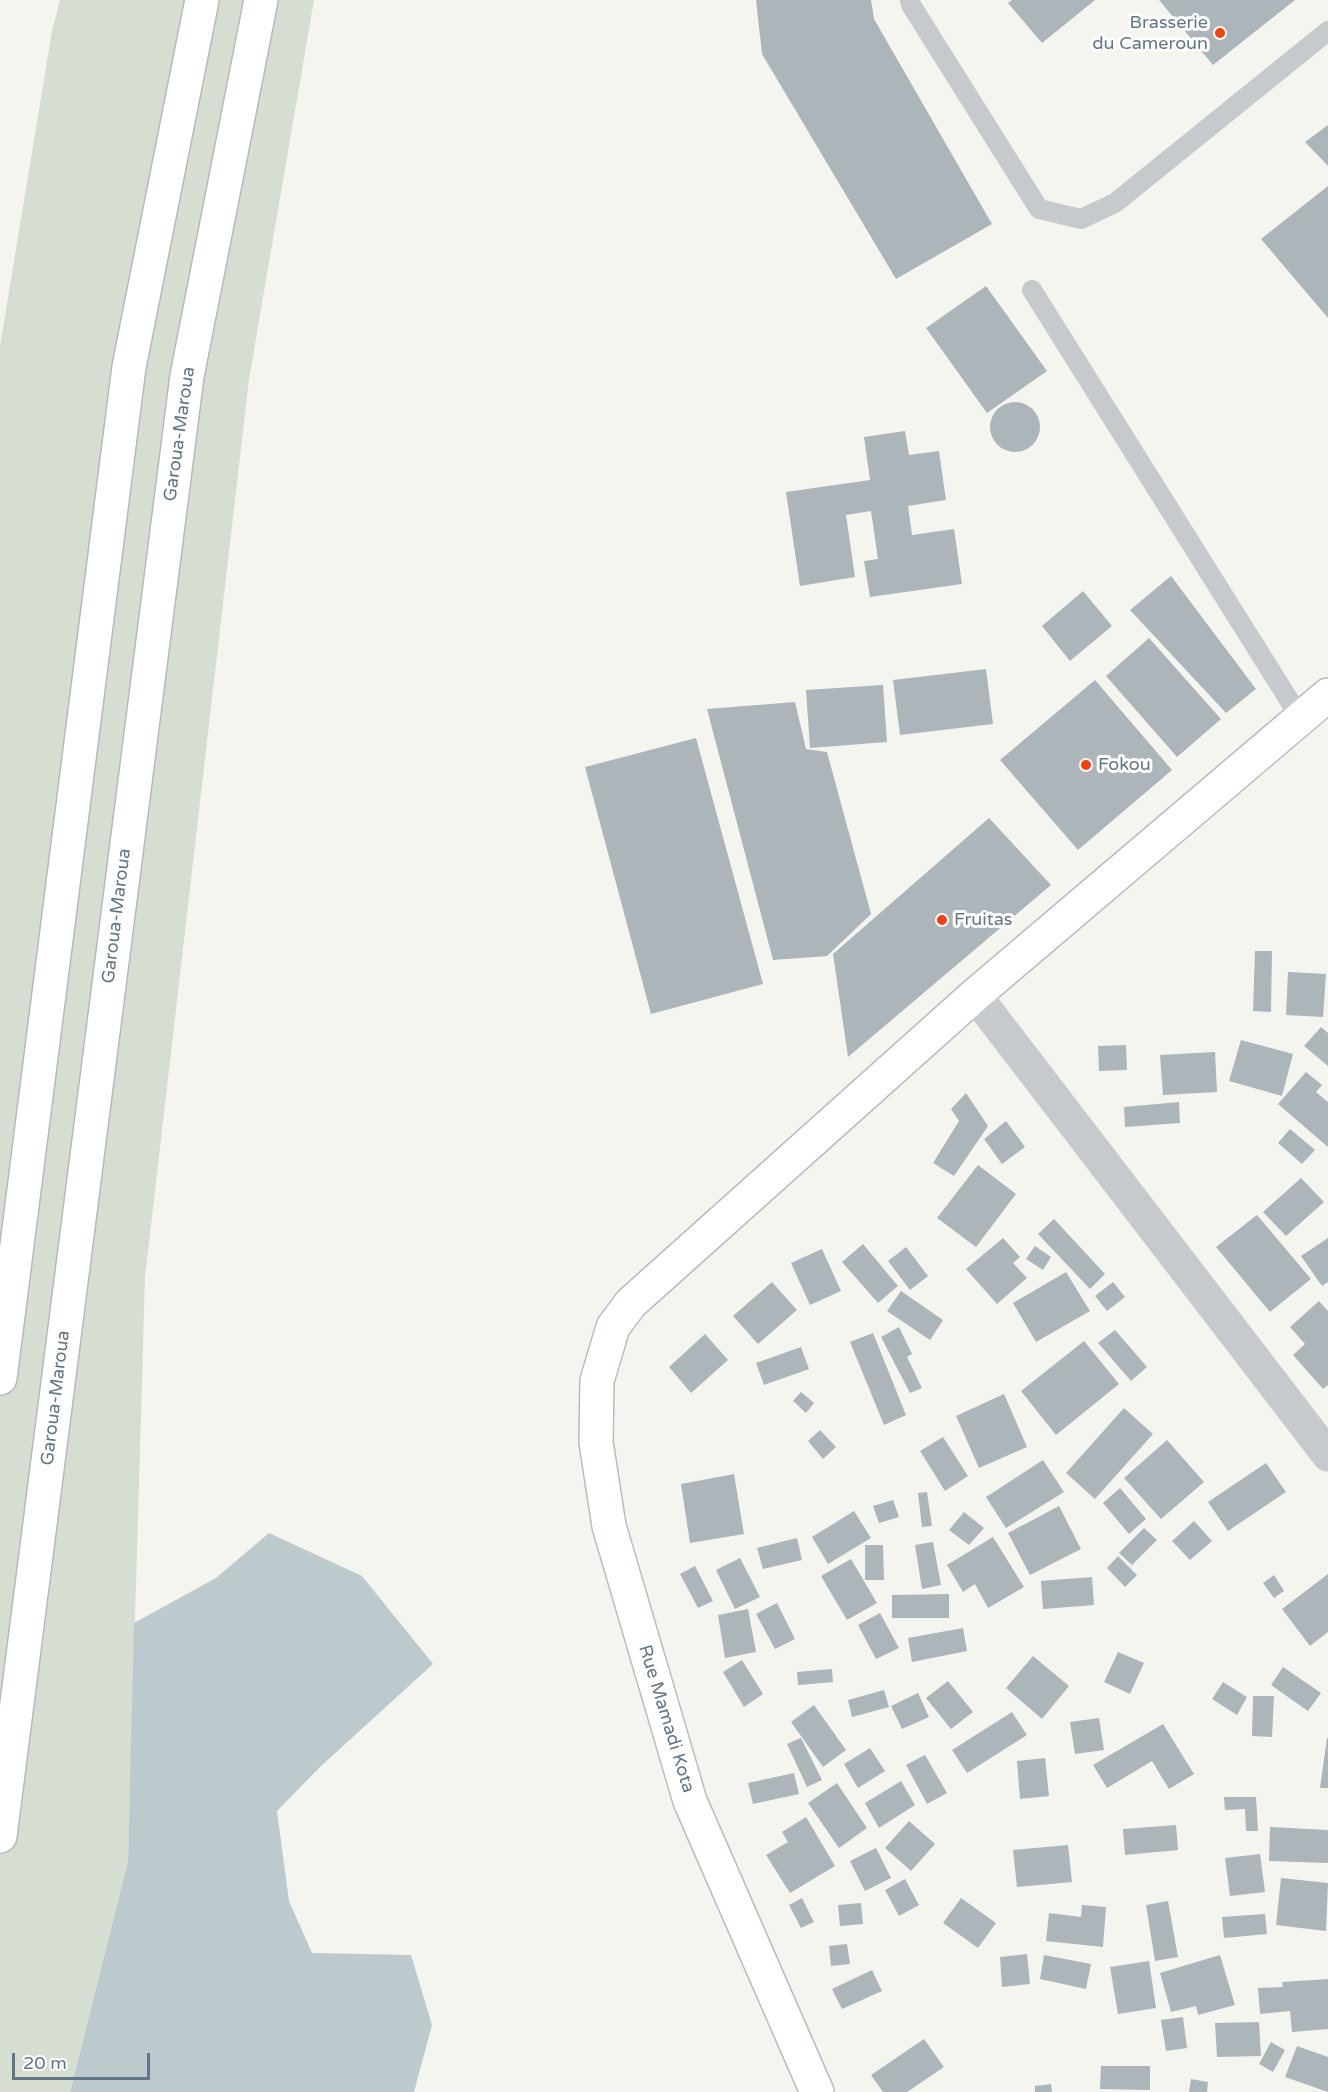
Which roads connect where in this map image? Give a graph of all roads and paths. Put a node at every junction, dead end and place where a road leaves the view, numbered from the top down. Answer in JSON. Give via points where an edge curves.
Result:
{"nodes":[{"id":1,"x":202,"y":0,"type":"edge"},
{"id":2,"x":261,"y":0,"type":"edge"},
{"id":3,"x":910,"y":0,"type":"edge"},
{"id":4,"x":1328,"y":31,"type":"edge"},
{"id":5,"x":1032,"y":290,"type":"dead end"},
{"id":6,"x":1328,"y":695,"type":"edge"},
{"id":7,"x":1301,"y":719,"type":"junction"},
{"id":8,"x":975,"y":995,"type":"junction"},
{"id":9,"x":0,"y":1378,"type":"edge"},
{"id":10,"x":1328,"y":1455,"type":"edge"},
{"id":11,"x":0,"y":1836,"type":"edge"},
{"id":12,"x":817,"y":2092,"type":"edge"}],
"edges":[{"from":1,"to":9,"type":"main road","via":[[129,367]]},
{"from":2,"to":11,"type":"main road","name":"Garoua-Maroua","via":[[187,376]]},
{"from":3,"to":4,"type":"lane","via":[[1038,209],[1081,219],[1115,202]]},
{"from":5,"to":7,"type":"lane"},
{"from":6,"to":7,"type":"main road"},
{"from":7,"to":8,"type":"main road"},
{"from":8,"to":10,"type":"street"},
{"from":8,"to":12,"type":"main road","name":"Rue Mamadi Kota","via":[[632,1303],[613,1327],[597,1381],[596,1442],[609,1526],[690,1801]]}]}
